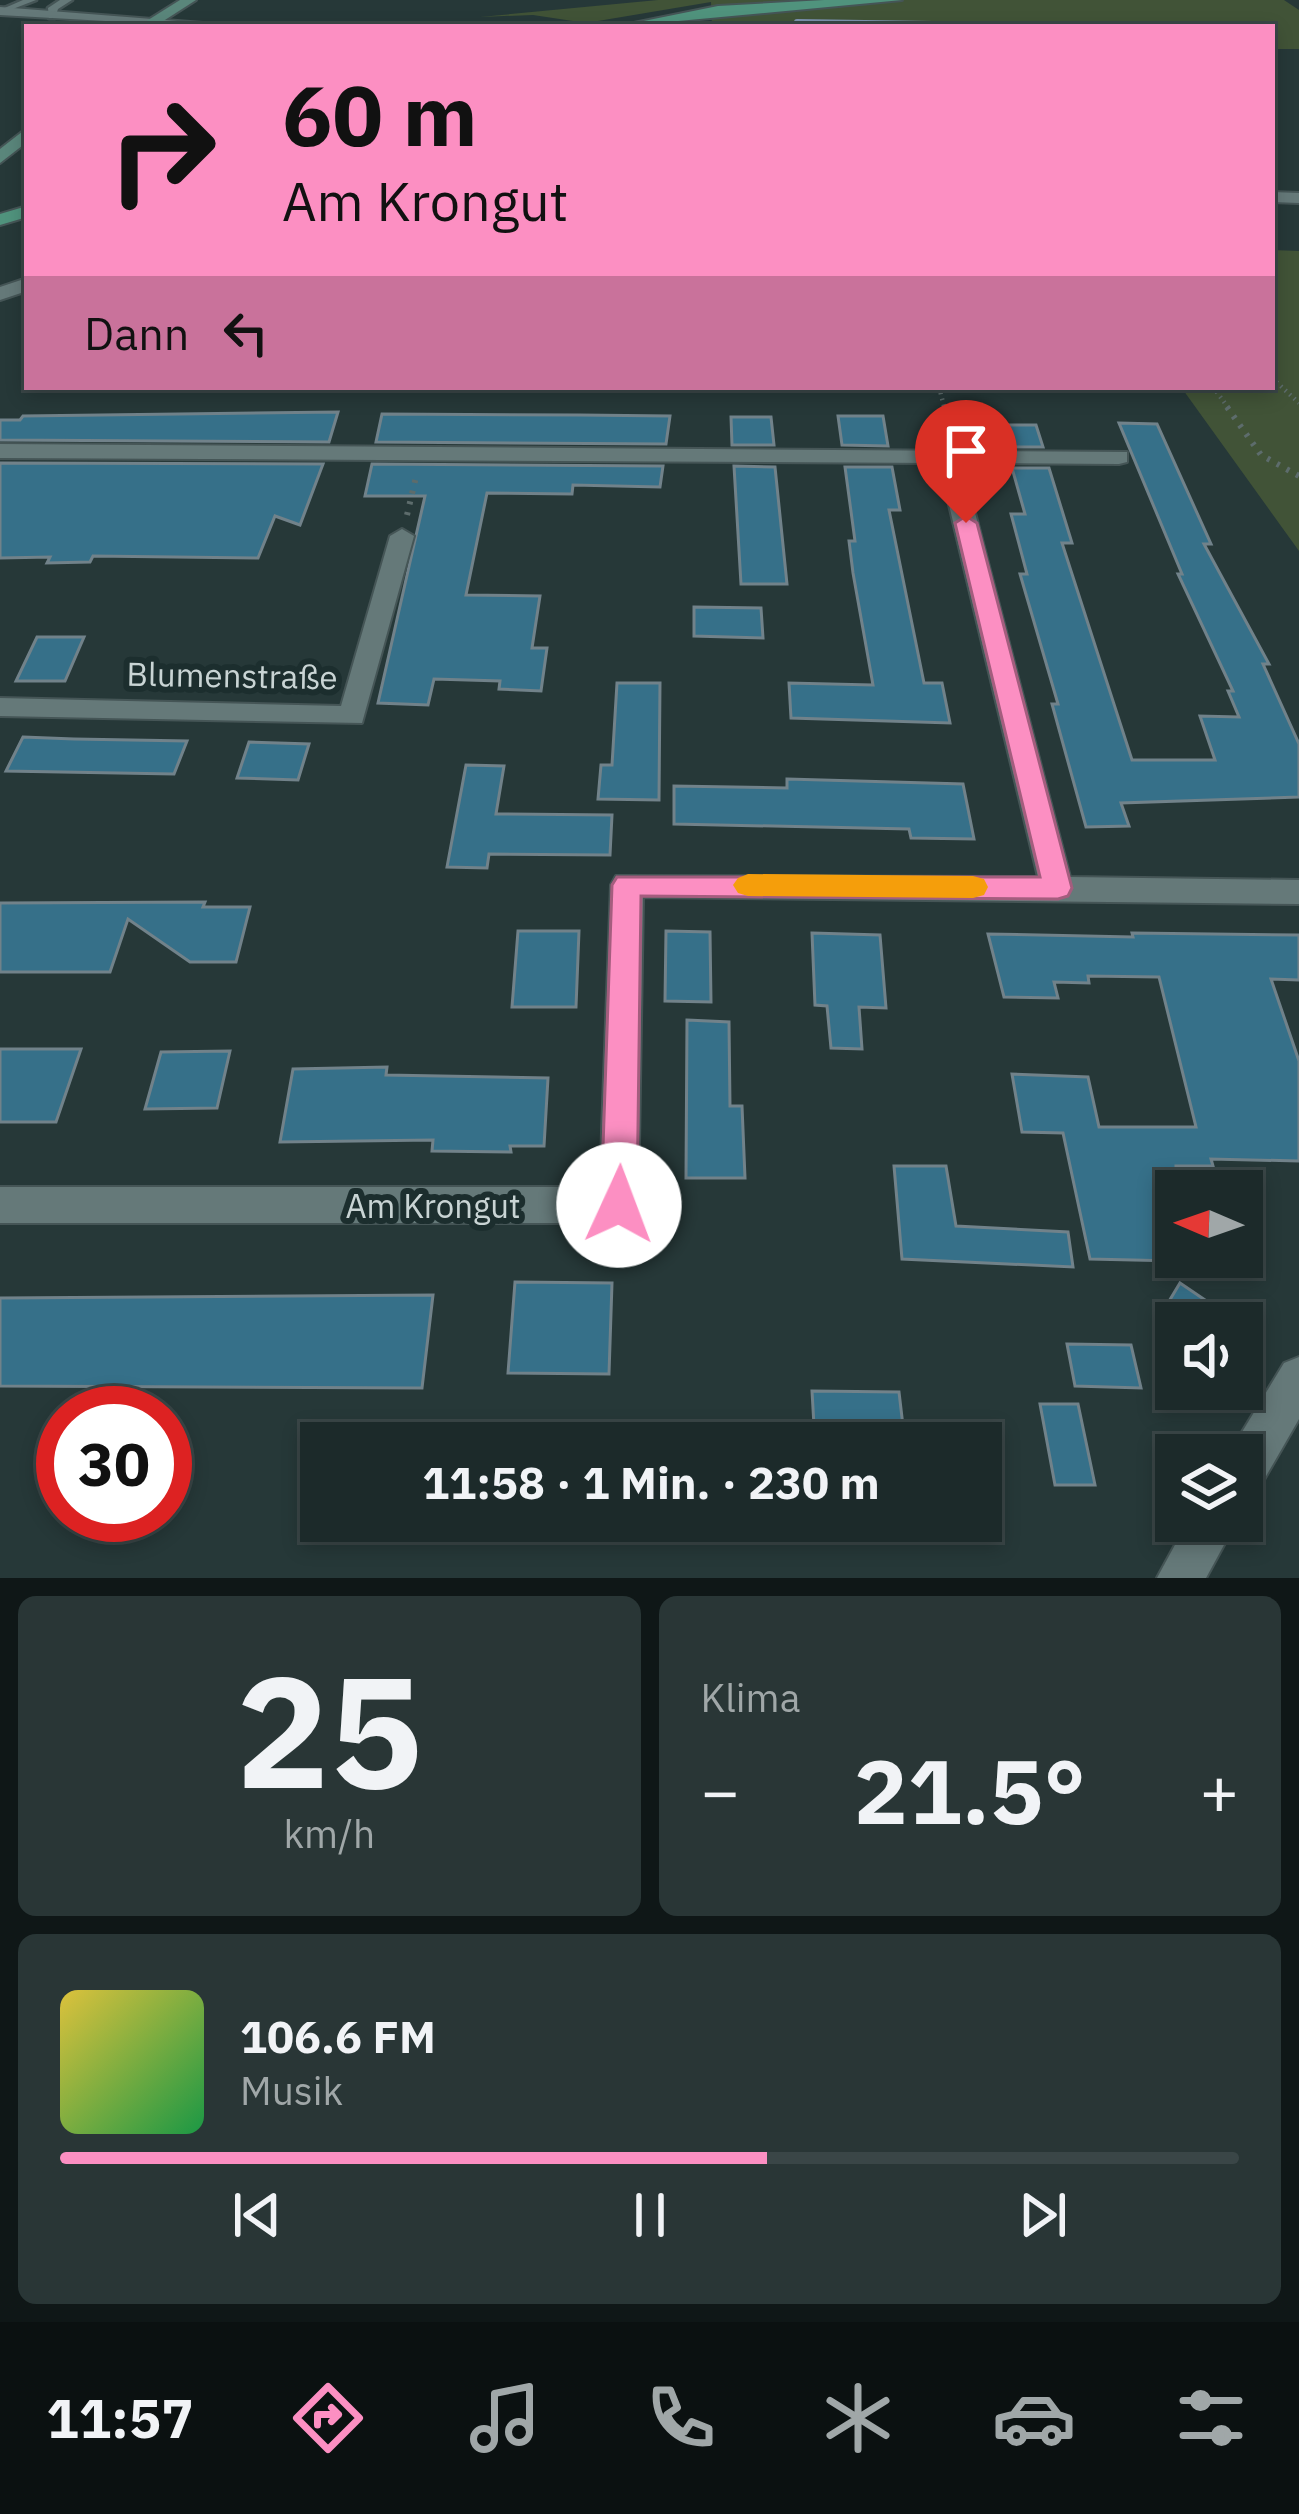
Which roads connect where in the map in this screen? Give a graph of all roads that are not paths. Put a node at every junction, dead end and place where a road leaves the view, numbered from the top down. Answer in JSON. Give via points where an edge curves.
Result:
{"nodes":[{"id":1,"x":32,"y":0,"type":"edge"},
{"id":2,"x":68,"y":0,"type":"edge"},
{"id":3,"x":189,"y":0,"type":"edge"},
{"id":4,"x":895,"y":0,"type":"edge"},
{"id":5,"x":52,"y":16,"type":"junction"},
{"id":6,"x":4,"y":20,"type":"edge"},
{"id":7,"x":454,"y":22,"type":"edge"},
{"id":8,"x":136,"y":24,"type":"edge"},
{"id":9,"x":149,"y":24,"type":"edge"},
{"id":10,"x":492,"y":24,"type":"edge"},
{"id":11,"x":638,"y":24,"type":"edge"},
{"id":12,"x":24,"y":136,"type":"edge"},
{"id":13,"x":0,"y":158,"type":"edge"},
{"id":14,"x":0,"y":452,"type":"edge"},
{"id":15,"x":949,"y":457,"type":"junction"},
{"id":16,"x":1119,"y":457,"type":"dead end"},
{"id":17,"x":402,"y":533,"type":"road end"},
{"id":18,"x":0,"y":706,"type":"edge"},
{"id":19,"x":1058,"y":888,"type":"junction"},
{"id":20,"x":1299,"y":892,"type":"edge"},
{"id":21,"x":0,"y":1204,"type":"edge"},
{"id":22,"x":1299,"y":1378,"type":"edge"},
{"id":23,"x":1263,"y":1439,"type":"edge"},
{"id":24,"x":1201,"y":1542,"type":"edge"},
{"id":25,"x":1180,"y":1578,"type":"edge"}],
"edges":[{"from":1,"to":6,"type":"lane"},
{"from":2,"to":5,"type":"lane"},
{"from":3,"to":9,"type":"street"},
{"from":4,"to":11,"type":"main road","via":[[718,10]]},
{"from":5,"to":6,"type":"street"},
{"from":5,"to":8,"type":"street"},
{"from":7,"to":10,"type":"street"},
{"from":12,"to":13,"type":"street"},
{"from":14,"to":15,"type":"street"},
{"from":15,"to":16,"type":"street"},
{"from":15,"to":19,"type":"street"},
{"from":17,"to":18,"type":"street","name":"Blumenstraße","via":[[352,716]]},
{"from":19,"to":20,"type":"street","name":"Am Krongut"},
{"from":19,"to":21,"type":"street","name":"Am Krongut","via":[[627,885],[619,1205]]},
{"from":22,"to":23,"type":"street"},
{"from":24,"to":25,"type":"street"}]}
